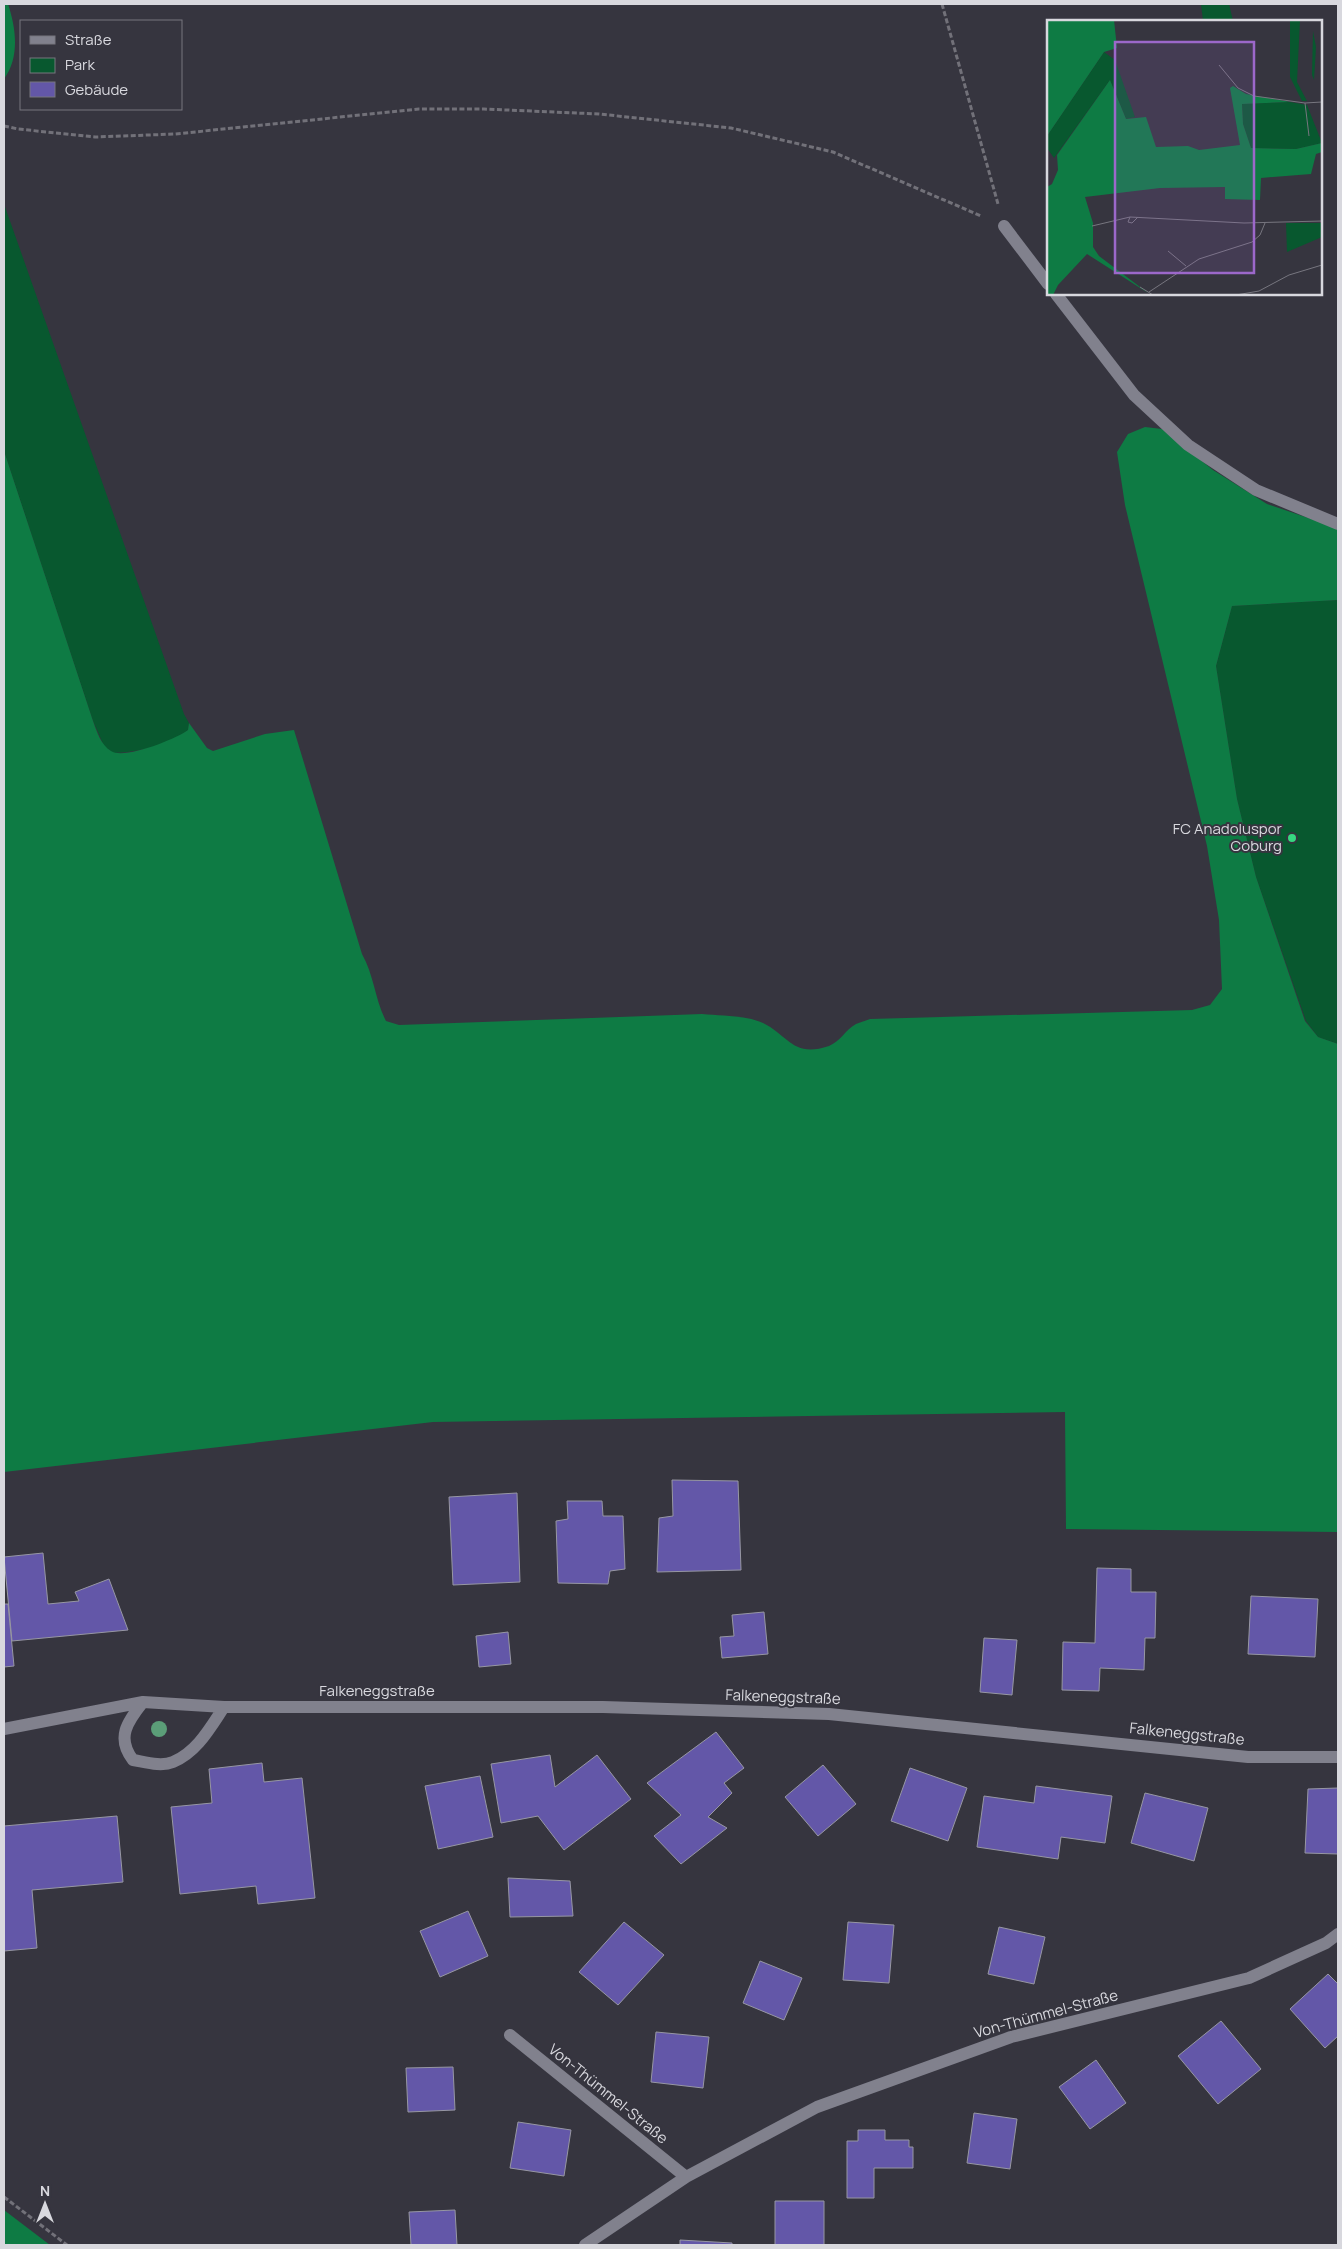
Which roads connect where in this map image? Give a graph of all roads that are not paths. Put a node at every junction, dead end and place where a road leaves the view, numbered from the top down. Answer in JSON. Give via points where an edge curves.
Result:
{"nodes":[{"id":1,"x":1004,"y":226,"type":"road end"},
{"id":2,"x":1047,"y":283,"type":"edge"},
{"id":3,"x":1057,"y":295,"type":"edge"},
{"id":4,"x":1338,"y":524,"type":"edge"},
{"id":5,"x":143,"y":1702,"type":"junction"},
{"id":6,"x":224,"y":1707,"type":"junction"},
{"id":7,"x":4,"y":1729,"type":"edge"},
{"id":8,"x":1338,"y":1757,"type":"edge"},
{"id":9,"x":1338,"y":1934,"type":"edge"},
{"id":10,"x":510,"y":2035,"type":"dead end"},
{"id":11,"x":686,"y":2178,"type":"junction"},
{"id":12,"x":585,"y":2245,"type":"edge"}],
"edges":[{"from":1,"to":2,"type":"street"},
{"from":3,"to":4,"type":"street","via":[[1134,395],[1188,445],[1256,490]]},
{"from":5,"to":6,"type":"street","name":"Falkeneggstraße"},
{"from":5,"to":6,"type":"street","via":[[125,1729],[125,1749],[134,1760],[157,1764],[172,1762],[198,1745]]},
{"from":5,"to":7,"type":"street","name":"Falkeneggstraße"},
{"from":6,"to":8,"type":"street","name":"Falkeneggstraße","via":[[603,1707],[829,1714],[1248,1757]]},
{"from":9,"to":11,"type":"street","name":"Von-Thümmel-Straße","via":[[1326,1943],[1249,1978],[1011,2037],[817,2107]]},
{"from":10,"to":11,"type":"street","name":"Von-Thümmel-Straße"},
{"from":11,"to":12,"type":"street","name":"Von-Thümmel-Straße"}]}
